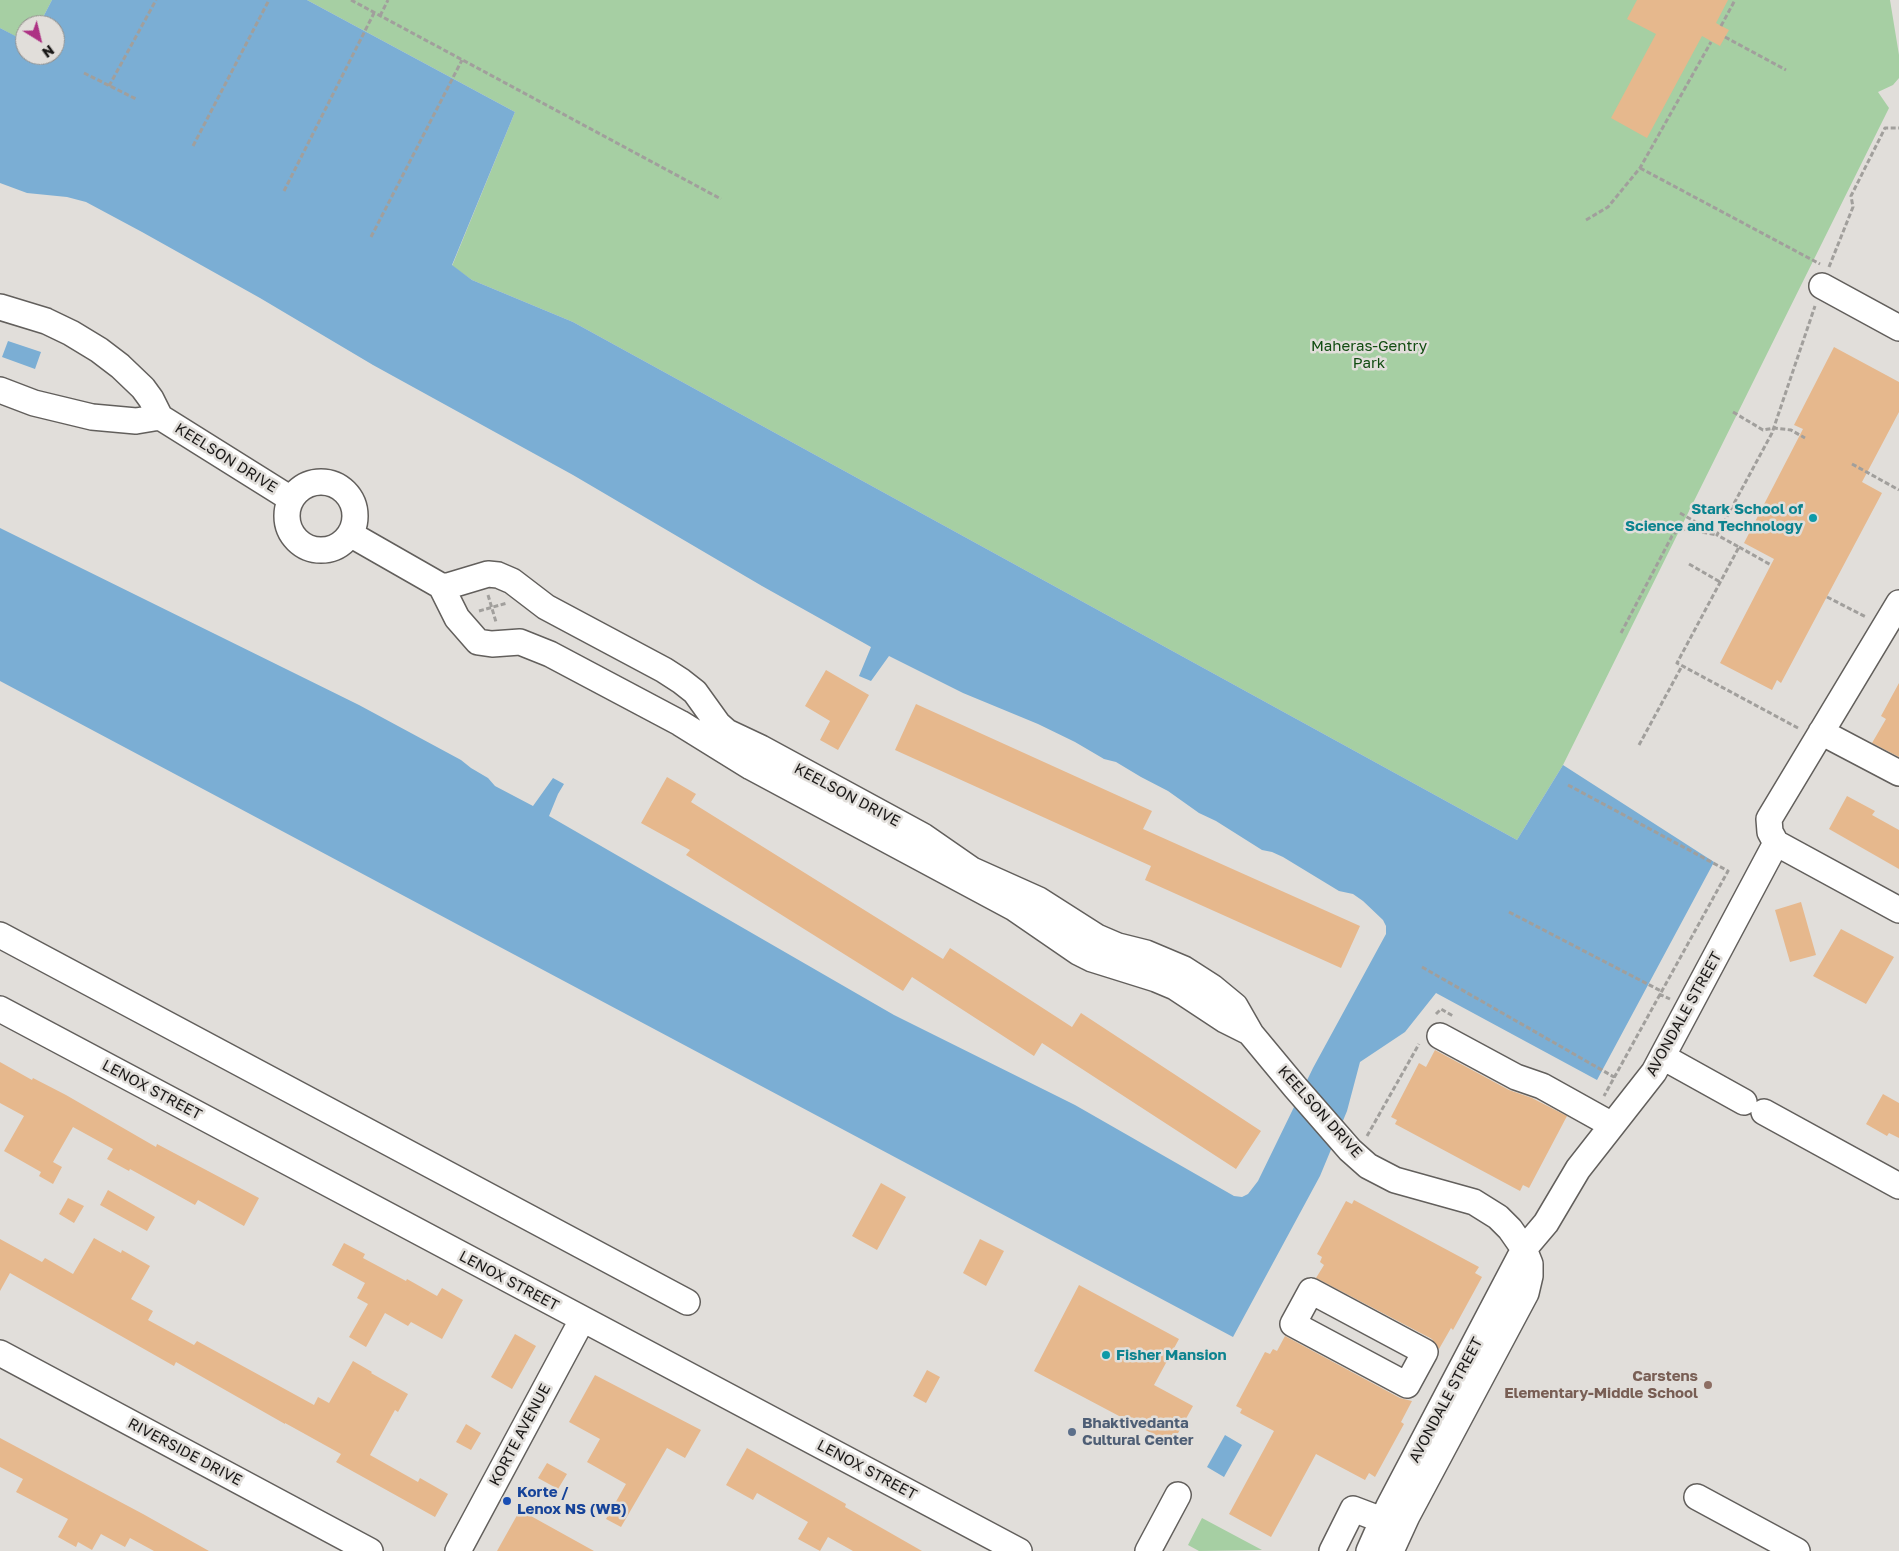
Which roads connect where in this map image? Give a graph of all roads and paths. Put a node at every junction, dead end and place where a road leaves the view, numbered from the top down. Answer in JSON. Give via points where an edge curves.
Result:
{"nodes":[{"id":1,"x":156,"y":0,"type":"edge"},
{"id":2,"x":269,"y":0,"type":"edge"},
{"id":3,"x":351,"y":0,"type":"edge"},
{"id":4,"x":388,"y":0,"type":"edge"},
{"id":5,"x":1735,"y":0,"type":"edge"},
{"id":6,"x":374,"y":12,"type":"junction"},
{"id":7,"x":380,"y":16,"type":"junction"},
{"id":8,"x":1721,"y":26,"type":"dead end"},
{"id":9,"x":1724,"y":37,"type":"dead end"},
{"id":10,"x":1711,"y":42,"type":"dead end"},
{"id":11,"x":462,"y":60,"type":"junction"},
{"id":12,"x":1786,"y":70,"type":"dead end"},
{"id":13,"x":84,"y":73,"type":"dead end"},
{"id":14,"x":109,"y":86,"type":"junction"},
{"id":15,"x":136,"y":99,"type":"dead end"},
{"id":16,"x":193,"y":146,"type":"dead end"},
{"id":17,"x":1640,"y":168,"type":"junction"},
{"id":18,"x":284,"y":191,"type":"dead end"},
{"id":19,"x":721,"y":199,"type":"dead end"},
{"id":20,"x":1586,"y":220,"type":"dead end"},
{"id":21,"x":371,"y":237,"type":"dead end"},
{"id":22,"x":1821,"y":275,"type":"joint"},
{"id":23,"x":0,"y":307,"type":"edge"},
{"id":24,"x":1899,"y":328,"type":"edge"},
{"id":25,"x":0,"y":390,"type":"edge"},
{"id":26,"x":1732,"y":412,"type":"dead end"},
{"id":27,"x":160,"y":417,"type":"junction"},
{"id":28,"x":1774,"y":428,"type":"junction"},
{"id":29,"x":1805,"y":438,"type":"dead end"},
{"id":30,"x":1852,"y":464,"type":"dead end"},
{"id":31,"x":1899,"y":490,"type":"edge"},
{"id":32,"x":292,"y":499,"type":"junction"},
{"id":33,"x":1680,"y":513,"type":"dead end"},
{"id":34,"x":350,"y":534,"type":"junction"},
{"id":35,"x":1717,"y":535,"type":"junction"},
{"id":36,"x":1739,"y":546,"type":"junction"},
{"id":37,"x":1689,"y":564,"type":"dead end"},
{"id":38,"x":1771,"y":565,"type":"dead end"},
{"id":39,"x":1720,"y":582,"type":"junction"},
{"id":40,"x":441,"y":586,"type":"junction"},
{"id":41,"x":487,"y":590,"type":"dead end"},
{"id":42,"x":1827,"y":597,"type":"dead end"},
{"id":43,"x":514,"y":601,"type":"dead end"},
{"id":44,"x":491,"y":608,"type":"junction"},
{"id":45,"x":475,"y":613,"type":"dead end"},
{"id":46,"x":1888,"y":618,"type":"edge"},
{"id":47,"x":497,"y":626,"type":"dead end"},
{"id":48,"x":1621,"y":633,"type":"dead end"},
{"id":49,"x":1682,"y":666,"type":"junction"},
{"id":50,"x":1810,"y":730,"type":"junction"},
{"id":51,"x":1639,"y":745,"type":"dead end"},
{"id":52,"x":1899,"y":773,"type":"edge"},
{"id":53,"x":1568,"y":785,"type":"dead end"},
{"id":54,"x":1773,"y":838,"type":"junction"},
{"id":55,"x":1899,"y":910,"type":"edge"},
{"id":56,"x":1509,"y":912,"type":"dead end"},
{"id":57,"x":0,"y":935,"type":"edge"},
{"id":58,"x":1422,"y":967,"type":"dead end"},
{"id":59,"x":1661,"y":991,"type":"junction"},
{"id":60,"x":0,"y":1009,"type":"edge"},
{"id":61,"x":1251,"y":1034,"type":"junction"},
{"id":62,"x":1440,"y":1036,"type":"dead end"},
{"id":63,"x":1663,"y":1056,"type":"junction"},
{"id":64,"x":1614,"y":1077,"type":"junction"},
{"id":65,"x":1603,"y":1120,"type":"junction"},
{"id":66,"x":1899,"y":1186,"type":"edge"},
{"id":67,"x":1524,"y":1249,"type":"junction"},
{"id":68,"x":687,"y":1302,"type":"dead end"},
{"id":69,"x":582,"y":1320,"type":"junction"},
{"id":70,"x":0,"y":1353,"type":"edge"},
{"id":71,"x":1415,"y":1369,"type":"junction"},
{"id":72,"x":1462,"y":1392,"type":"junction"},
{"id":73,"x":1178,"y":1495,"type":"dead end"},
{"id":74,"x":1696,"y":1497,"type":"dead end"},
{"id":75,"x":1392,"y":1524,"type":"junction"},
{"id":76,"x":370,"y":1551,"type":"edge"},
{"id":77,"x":458,"y":1551,"type":"edge"},
{"id":78,"x":1019,"y":1551,"type":"edge"},
{"id":79,"x":1148,"y":1551,"type":"edge"},
{"id":80,"x":1332,"y":1551,"type":"edge"},
{"id":81,"x":1369,"y":1551,"type":"edge"},
{"id":82,"x":1391,"y":1551,"type":"edge"},
{"id":83,"x":1797,"y":1551,"type":"edge"}],
"edges":[{"from":1,"to":14,"type":"path"},
{"from":2,"to":16,"type":"path"},
{"from":3,"to":6,"type":"path"},
{"from":4,"to":7,"type":"path"},
{"from":5,"to":8,"type":"path"},
{"from":6,"to":7,"type":"path"},
{"from":6,"to":18,"type":"path"},
{"from":7,"to":11,"type":"path"},
{"from":9,"to":12,"type":"path"},
{"from":10,"to":17,"type":"path"},
{"from":11,"to":19,"type":"path"},
{"from":11,"to":21,"type":"path"},
{"from":13,"to":14,"type":"path"},
{"from":14,"to":15,"type":"path"},
{"from":17,"to":20,"type":"path","via":[[1608,207]]},
{"from":17,"to":22,"type":"path"},
{"from":22,"to":24,"type":"street"},
{"from":23,"to":27,"type":"street","name":"KEELSON DRIVE","via":[[46,321],[99,350],[143,388]]},
{"from":25,"to":27,"type":"street","name":"KEELSON DRIVE","via":[[92,417],[136,421]]},
{"from":26,"to":28,"type":"path","via":[[1763,430]]},
{"from":27,"to":32,"type":"street","name":"KEELSON DRIVE"},
{"from":28,"to":29,"type":"path","via":[[1790,430]]},
{"from":28,"to":35,"type":"path"},
{"from":30,"to":31,"type":"path"},
{"from":32,"to":34,"type":"street","name":"KEELSON DRIVE","via":[[287,510],[288,527],[303,546],[311,550],[329,550],[345,541]]},
{"from":32,"to":34,"type":"street","name":"KEELSON DRIVE","via":[[299,489],[314,482],[338,486],[351,499],[354,508],[354,526]]},
{"from":33,"to":35,"type":"path"},
{"from":34,"to":40,"type":"street"},
{"from":35,"to":36,"type":"path"},
{"from":35,"to":48,"type":"path","via":[[1686,529],[1672,536]]},
{"from":36,"to":38,"type":"path"},
{"from":36,"to":39,"type":"path"},
{"from":37,"to":39,"type":"path"},
{"from":39,"to":49,"type":"path","via":[[1677,663]]},
{"from":40,"to":61,"type":"street","name":"KEELSON DRIVE","via":[[457,618],[478,642],[520,642],[550,654],[680,723],[751,767],[1014,908],[1078,952],[1175,988]]},
{"from":40,"to":61,"type":"street","name":"KEELSON DRIVE","via":[[488,574],[512,581],[546,607],[681,681],[695,692],[727,732],[923,836],[972,870],[1040,900],[1097,937],[1167,961],[1198,978],[1235,1006]]},
{"from":41,"to":44,"type":"path"},
{"from":42,"to":46,"type":"path"},
{"from":43,"to":44,"type":"path"},
{"from":44,"to":45,"type":"path"},
{"from":44,"to":47,"type":"path"},
{"from":46,"to":50,"type":"street","name":"AVONDALE STREET"},
{"from":49,"to":50,"type":"path"},
{"from":49,"to":51,"type":"path"},
{"from":50,"to":52,"type":"street"},
{"from":50,"to":54,"type":"street","name":"AVONDALE STREET","via":[[1769,819]]},
{"from":53,"to":59,"type":"path","via":[[1728,871]]},
{"from":54,"to":55,"type":"street"},
{"from":54,"to":63,"type":"street","name":"AVONDALE STREET"},
{"from":56,"to":59,"type":"path"},
{"from":57,"to":68,"type":"street"},
{"from":58,"to":64,"type":"path"},
{"from":59,"to":64,"type":"path"},
{"from":60,"to":69,"type":"street","name":"LENOX STREET"},
{"from":61,"to":67,"type":"street","name":"KEELSON DRIVE","via":[[1350,1150],[1368,1166],[1395,1180],[1474,1202],[1498,1217]]},
{"from":62,"to":65,"type":"street"},
{"from":63,"to":65,"type":"street","name":"AVONDALE STREET","via":[[1654,1072]]},
{"from":63,"to":66,"type":"street"},
{"from":64,"to":65,"type":"path"},
{"from":65,"to":67,"type":"street","name":"AVONDALE STREET","via":[[1546,1223]]},
{"from":67,"to":72,"type":"street","name":"AVONDALE STREET","via":[[1500,1320]]},
{"from":69,"to":77,"type":"street","name":"KORTE AVENUE"},
{"from":69,"to":78,"type":"street","name":"LENOX STREET"},
{"from":70,"to":76,"type":"street","name":"RIVERSIDE DRIVE"},
{"from":71,"to":71,"type":"street","via":[[1407,1385],[1293,1324],[1311,1291],[1425,1352]]},
{"from":71,"to":72,"type":"street"},
{"from":72,"to":75,"type":"street","name":"AVONDALE STREET"},
{"from":73,"to":79,"type":"street"},
{"from":74,"to":83,"type":"street"},
{"from":75,"to":80,"type":"street","via":[[1353,1509]]},
{"from":75,"to":81,"type":"street","name":"AVONDALE STREET"},
{"from":75,"to":82,"type":"street","name":"AVONDALE STREET"}]}
